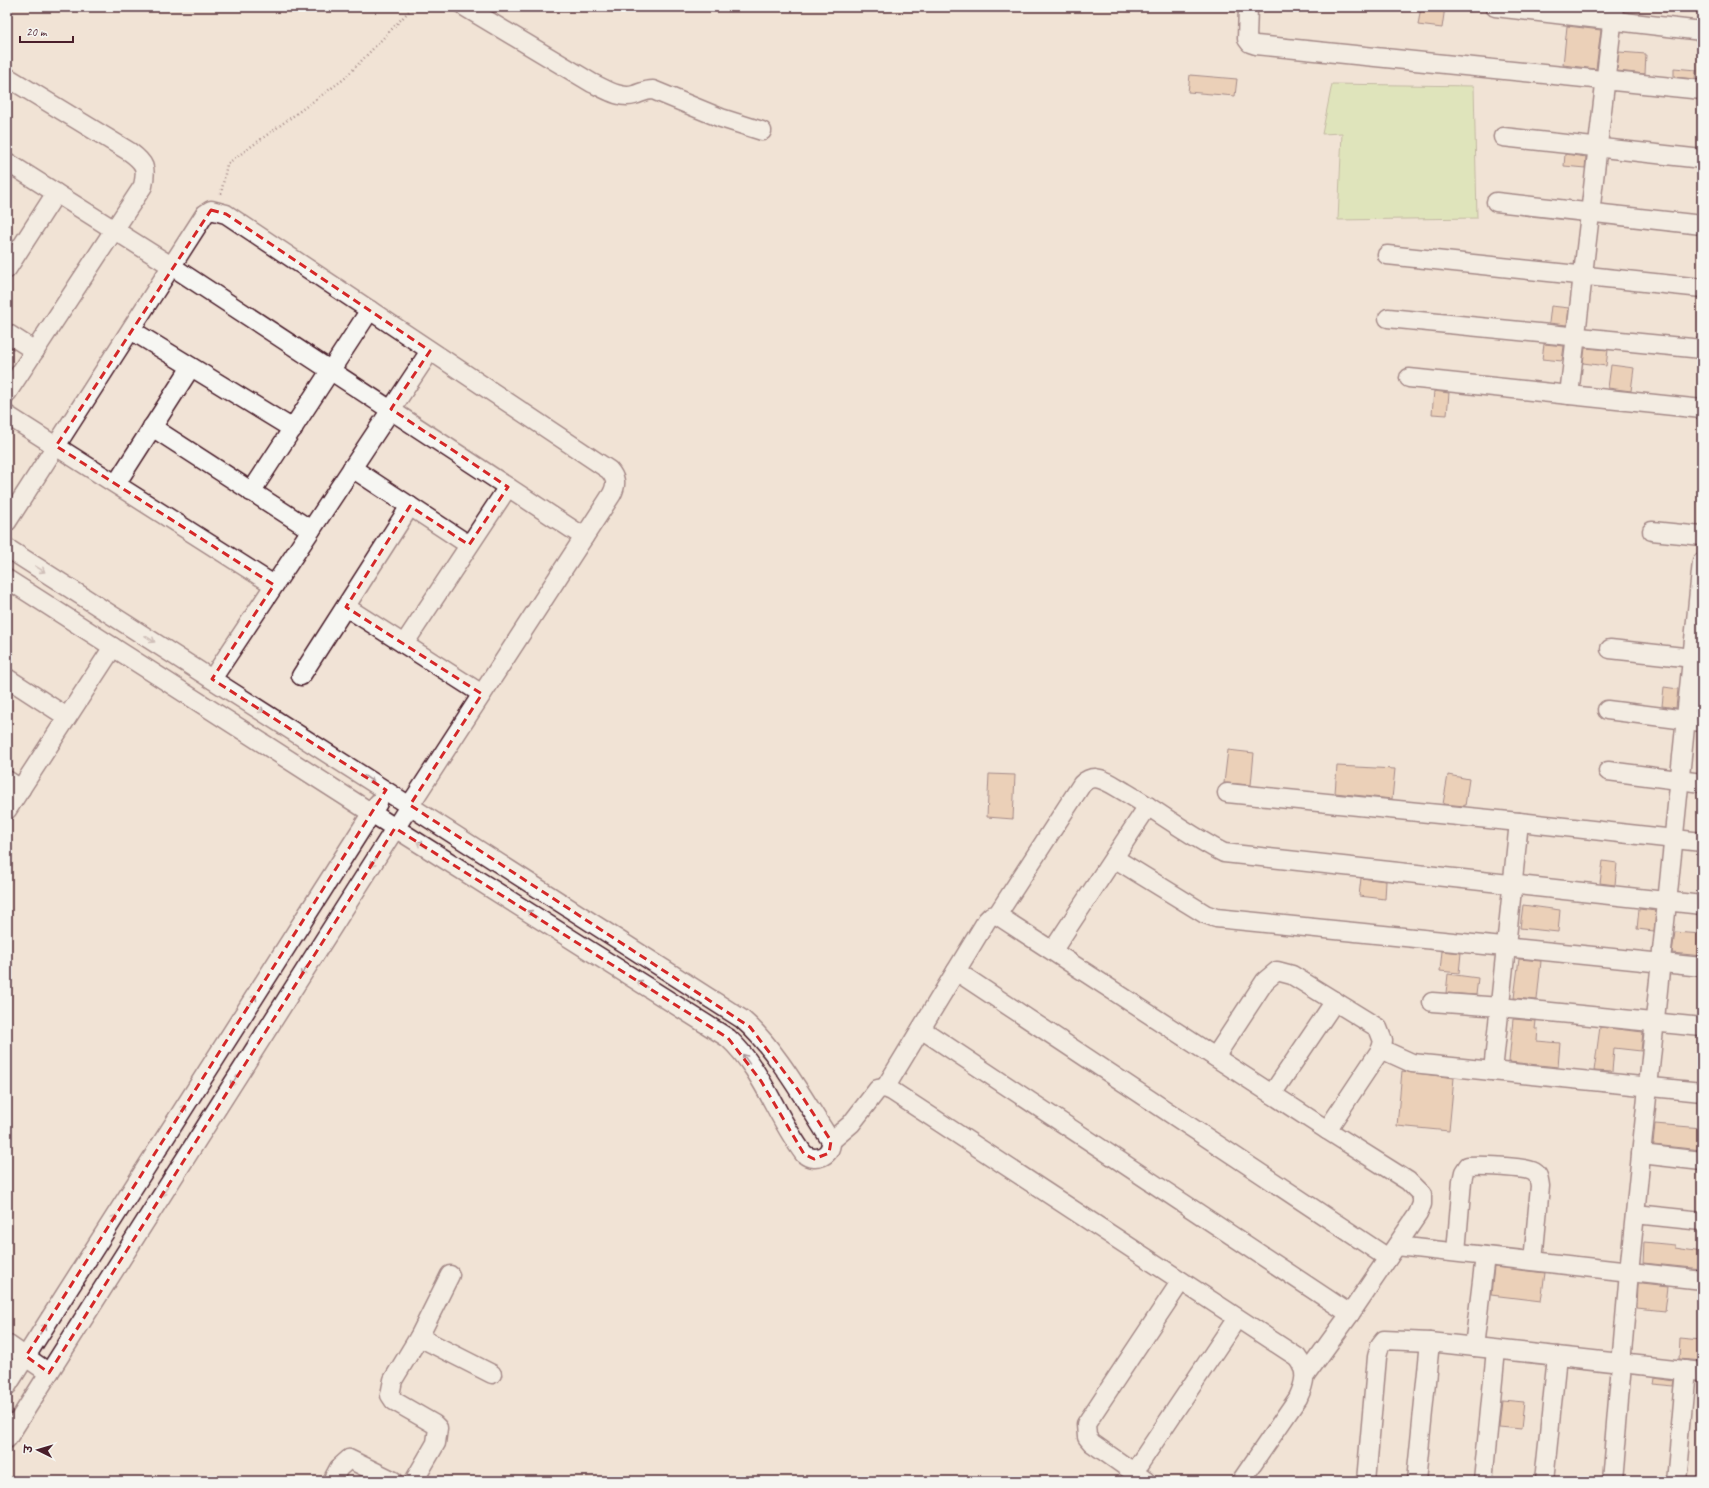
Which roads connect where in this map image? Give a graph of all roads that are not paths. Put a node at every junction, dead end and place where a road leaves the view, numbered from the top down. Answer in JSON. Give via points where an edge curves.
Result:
{"nodes":[{"id":1,"x":465,"y":7,"type":"edge"},
{"id":2,"x":1248,"y":7,"type":"edge"},
{"id":3,"x":1495,"y":7,"type":"edge"},
{"id":4,"x":1613,"y":14,"type":"edge"},
{"id":5,"x":1702,"y":31,"type":"edge"},
{"id":6,"x":7,"y":77,"type":"edge"},
{"id":7,"x":1605,"y":80,"type":"junction"},
{"id":8,"x":1702,"y":90,"type":"edge"},
{"id":9,"x":762,"y":131,"type":"dead end"},
{"id":10,"x":1503,"y":137,"type":"dead end"},
{"id":11,"x":1597,"y":147,"type":"junction"},
{"id":12,"x":1702,"y":159,"type":"edge"},
{"id":13,"x":7,"y":162,"type":"edge"},
{"id":14,"x":56,"y":193,"type":"junction"},
{"id":15,"x":1496,"y":202,"type":"dead end"},
{"id":16,"x":1590,"y":212,"type":"junction"},
{"id":17,"x":1702,"y":225,"type":"edge"},
{"id":18,"x":113,"y":229,"type":"junction"},
{"id":19,"x":1387,"y":255,"type":"dead end"},
{"id":20,"x":10,"y":257,"type":"edge"},
{"id":21,"x":173,"y":266,"type":"junction"},
{"id":22,"x":1582,"y":274,"type":"junction"},
{"id":23,"x":1702,"y":288,"type":"edge"},
{"id":24,"x":370,"y":310,"type":"junction"},
{"id":25,"x":1388,"y":318,"type":"dead end"},
{"id":26,"x":131,"y":330,"type":"junction"},
{"id":27,"x":7,"y":333,"type":"edge"},
{"id":28,"x":1576,"y":336,"type":"junction"},
{"id":29,"x":1702,"y":349,"type":"edge"},
{"id":30,"x":35,"y":351,"type":"junction"},
{"id":31,"x":430,"y":351,"type":"junction"},
{"id":32,"x":191,"y":367,"type":"junction"},
{"id":33,"x":332,"y":371,"type":"junction"},
{"id":34,"x":1409,"y":378,"type":"dead end"},
{"id":35,"x":7,"y":394,"type":"edge"},
{"id":36,"x":1569,"y":395,"type":"junction"},
{"id":37,"x":391,"y":409,"type":"junction"},
{"id":38,"x":1702,"y":409,"type":"edge"},
{"id":39,"x":7,"y":415,"type":"edge"},
{"id":40,"x":152,"y":427,"type":"junction"},
{"id":41,"x":293,"y":429,"type":"junction"},
{"id":42,"x":56,"y":446,"type":"junction"},
{"id":43,"x":352,"y":468,"type":"junction"},
{"id":44,"x":116,"y":484,"type":"junction"},
{"id":45,"x":508,"y":487,"type":"junction"},
{"id":46,"x":251,"y":492,"type":"junction"},
{"id":47,"x":410,"y":506,"type":"junction"},
{"id":48,"x":7,"y":522,"type":"edge"},
{"id":49,"x":311,"y":530,"type":"junction"},
{"id":50,"x":1652,"y":531,"type":"dead end"},
{"id":51,"x":1702,"y":536,"type":"edge"},
{"id":52,"x":584,"y":538,"type":"junction"},
{"id":53,"x":469,"y":546,"type":"junction"},
{"id":54,"x":7,"y":548,"type":"edge"},
{"id":55,"x":1702,"y":562,"type":"edge"},
{"id":56,"x":7,"y":579,"type":"edge"},
{"id":57,"x":274,"y":585,"type":"junction"},
{"id":58,"x":346,"y":607,"type":"junction"},
{"id":59,"x":404,"y":644,"type":"junction"},
{"id":60,"x":113,"y":647,"type":"junction"},
{"id":61,"x":1610,"y":649,"type":"dead end"},
{"id":62,"x":1697,"y":658,"type":"edge"},
{"id":63,"x":301,"y":676,"type":"dead end"},
{"id":64,"x":7,"y":678,"type":"edge"},
{"id":65,"x":212,"y":679,"type":"junction"},
{"id":66,"x":482,"y":694,"type":"junction"},
{"id":67,"x":1607,"y":710,"type":"dead end"},
{"id":68,"x":67,"y":717,"type":"junction"},
{"id":69,"x":1694,"y":721,"type":"edge"},
{"id":70,"x":1608,"y":771,"type":"dead end"},
{"id":71,"x":1680,"y":780,"type":"junction"},
{"id":72,"x":1702,"y":783,"type":"edge"},
{"id":73,"x":14,"y":785,"type":"edge"},
{"id":74,"x":386,"y":790,"type":"junction"},
{"id":75,"x":1227,"y":793,"type":"dead end"},
{"id":76,"x":410,"y":805,"type":"junction"},
{"id":77,"x":1148,"y":806,"type":"junction"},
{"id":78,"x":7,"y":810,"type":"edge"},
{"id":79,"x":372,"y":813,"type":"junction"},
{"id":80,"x":1519,"y":822,"type":"junction"},
{"id":81,"x":395,"y":828,"type":"junction"},
{"id":82,"x":1673,"y":839,"type":"junction"},
{"id":83,"x":1702,"y":842,"type":"edge"},
{"id":84,"x":1114,"y":858,"type":"junction"},
{"id":85,"x":1512,"y":885,"type":"junction"},
{"id":86,"x":1667,"y":901,"type":"junction"},
{"id":87,"x":1702,"y":905,"type":"edge"},
{"id":88,"x":997,"y":915,"type":"junction"},
{"id":89,"x":1506,"y":948,"type":"junction"},
{"id":90,"x":1053,"y":950,"type":"junction"},
{"id":91,"x":1661,"y":963,"type":"junction"},
{"id":92,"x":1702,"y":967,"type":"edge"},
{"id":93,"x":956,"y":971,"type":"junction"},
{"id":94,"x":1335,"y":1001,"type":"junction"},
{"id":95,"x":1432,"y":1002,"type":"dead end"},
{"id":96,"x":1500,"y":1007,"type":"junction"},
{"id":97,"x":1655,"y":1022,"type":"junction"},
{"id":98,"x":1702,"y":1028,"type":"edge"},
{"id":99,"x":921,"y":1029,"type":"junction"},
{"id":100,"x":1381,"y":1049,"type":"junction"},
{"id":101,"x":1215,"y":1057,"type":"junction"},
{"id":102,"x":1493,"y":1071,"type":"junction"},
{"id":103,"x":1648,"y":1087,"type":"junction"},
{"id":104,"x":885,"y":1088,"type":"junction"},
{"id":105,"x":1702,"y":1092,"type":"edge"},
{"id":106,"x":1272,"y":1094,"type":"junction"},
{"id":107,"x":1327,"y":1130,"type":"junction"},
{"id":108,"x":831,"y":1141,"type":"junction"},
{"id":109,"x":1641,"y":1154,"type":"junction"},
{"id":110,"x":1702,"y":1161,"type":"edge"},
{"id":111,"x":1635,"y":1214,"type":"junction"},
{"id":112,"x":1702,"y":1221,"type":"edge"},
{"id":113,"x":1392,"y":1252,"type":"junction"},
{"id":114,"x":1456,"y":1252,"type":"junction"},
{"id":115,"x":1485,"y":1256,"type":"junction"},
{"id":116,"x":1533,"y":1261,"type":"junction"},
{"id":117,"x":1629,"y":1272,"type":"junction"},
{"id":118,"x":450,"y":1276,"type":"dead end"},
{"id":119,"x":1702,"y":1280,"type":"edge"},
{"id":120,"x":1181,"y":1281,"type":"junction"},
{"id":121,"x":1350,"y":1314,"type":"junction"},
{"id":122,"x":1237,"y":1318,"type":"junction"},
{"id":123,"x":418,"y":1337,"type":"junction"},
{"id":124,"x":1430,"y":1342,"type":"junction"},
{"id":125,"x":7,"y":1344,"type":"edge"},
{"id":126,"x":1474,"y":1347,"type":"junction"},
{"id":127,"x":1496,"y":1350,"type":"junction"},
{"id":128,"x":26,"y":1356,"type":"junction"},
{"id":129,"x":1557,"y":1356,"type":"junction"},
{"id":130,"x":1621,"y":1363,"type":"junction"},
{"id":131,"x":1694,"y":1371,"type":"edge"},
{"id":132,"x":49,"y":1373,"type":"junction"},
{"id":133,"x":492,"y":1374,"type":"dead end"},
{"id":134,"x":1305,"y":1376,"type":"junction"},
{"id":135,"x":7,"y":1386,"type":"edge"},
{"id":136,"x":7,"y":1438,"type":"edge"},
{"id":137,"x":1140,"y":1477,"type":"edge"},
{"id":138,"x":332,"y":1481,"type":"edge"},
{"id":139,"x":394,"y":1481,"type":"edge"},
{"id":140,"x":414,"y":1481,"type":"edge"},
{"id":141,"x":1241,"y":1481,"type":"edge"},
{"id":142,"x":1366,"y":1481,"type":"edge"},
{"id":143,"x":1416,"y":1481,"type":"edge"},
{"id":144,"x":1483,"y":1481,"type":"edge"},
{"id":145,"x":1544,"y":1481,"type":"edge"},
{"id":146,"x":1611,"y":1481,"type":"edge"},
{"id":147,"x":1676,"y":1481,"type":"edge"}],
"edges":[{"from":1,"to":9,"type":"street","via":[[612,93],[624,96],[653,90],[721,118]]},
{"from":2,"to":7,"type":"street","via":[[1247,39],[1250,44]]},
{"from":3,"to":4,"type":"street"},
{"from":4,"to":5,"type":"street"},
{"from":4,"to":7,"type":"street"},
{"from":6,"to":18,"type":"street","via":[[142,160],[146,173],[143,186]]},
{"from":7,"to":8,"type":"street"},
{"from":7,"to":11,"type":"street"},
{"from":10,"to":11,"type":"street"},
{"from":11,"to":12,"type":"street"},
{"from":11,"to":16,"type":"street"},
{"from":13,"to":14,"type":"street"},
{"from":14,"to":18,"type":"street"},
{"from":14,"to":20,"type":"street"},
{"from":15,"to":16,"type":"street"},
{"from":16,"to":17,"type":"street"},
{"from":16,"to":22,"type":"street"},
{"from":18,"to":21,"type":"street"},
{"from":18,"to":30,"type":"street"},
{"from":19,"to":22,"type":"street"},
{"from":21,"to":24,"type":"street","via":[[205,214],[217,210]]},
{"from":21,"to":26,"type":"street"},
{"from":21,"to":33,"type":"street"},
{"from":22,"to":23,"type":"street"},
{"from":22,"to":28,"type":"street"},
{"from":24,"to":31,"type":"street"},
{"from":24,"to":33,"type":"street"},
{"from":25,"to":28,"type":"street"},
{"from":26,"to":32,"type":"street"},
{"from":26,"to":42,"type":"street"},
{"from":27,"to":30,"type":"street"},
{"from":28,"to":29,"type":"street"},
{"from":28,"to":36,"type":"street"},
{"from":30,"to":35,"type":"street"},
{"from":31,"to":37,"type":"street"},
{"from":31,"to":52,"type":"street","via":[[615,476],[616,486]]},
{"from":32,"to":40,"type":"street"},
{"from":32,"to":41,"type":"street"},
{"from":33,"to":37,"type":"street"},
{"from":33,"to":41,"type":"street"},
{"from":34,"to":36,"type":"street"},
{"from":36,"to":38,"type":"street"},
{"from":37,"to":43,"type":"street"},
{"from":37,"to":45,"type":"street"},
{"from":39,"to":42,"type":"street"},
{"from":40,"to":44,"type":"street"},
{"from":40,"to":46,"type":"street"},
{"from":41,"to":46,"type":"street"},
{"from":42,"to":44,"type":"street"},
{"from":42,"to":48,"type":"street"},
{"from":43,"to":47,"type":"street"},
{"from":43,"to":49,"type":"street"},
{"from":44,"to":57,"type":"street"},
{"from":45,"to":52,"type":"street"},
{"from":45,"to":53,"type":"street"},
{"from":46,"to":49,"type":"street"},
{"from":47,"to":53,"type":"street"},
{"from":47,"to":58,"type":"street"},
{"from":49,"to":57,"type":"street"},
{"from":50,"to":51,"type":"street"},
{"from":52,"to":66,"type":"street"},
{"from":53,"to":59,"type":"street"},
{"from":54,"to":65,"type":"street","one_way":true},
{"from":55,"to":62,"type":"street"},
{"from":56,"to":60,"type":"street"},
{"from":57,"to":65,"type":"street"},
{"from":58,"to":59,"type":"street"},
{"from":58,"to":63,"type":"street"},
{"from":59,"to":66,"type":"street"},
{"from":60,"to":68,"type":"street"},
{"from":60,"to":79,"type":"street"},
{"from":61,"to":62,"type":"street"},
{"from":62,"to":69,"type":"street"},
{"from":64,"to":68,"type":"street"},
{"from":65,"to":74,"type":"street","one_way":true},
{"from":66,"to":76,"type":"street"},
{"from":67,"to":69,"type":"street"},
{"from":68,"to":73,"type":"street"},
{"from":69,"to":71,"type":"street"},
{"from":70,"to":71,"type":"street"},
{"from":71,"to":72,"type":"street"},
{"from":71,"to":82,"type":"street"},
{"from":73,"to":78,"type":"street"},
{"from":74,"to":76,"type":"street"},
{"from":74,"to":79,"type":"street"},
{"from":75,"to":80,"type":"street"},
{"from":76,"to":81,"type":"street"},
{"from":76,"to":108,"type":"street","via":[[742,1019],[758,1034]]},
{"from":77,"to":84,"type":"street"},
{"from":77,"to":85,"type":"street","via":[[1224,853]]},
{"from":77,"to":88,"type":"street","via":[[1104,780],[1088,779],[1082,784]]},
{"from":79,"to":81,"type":"street"},
{"from":128,"to":79,"type":"street","one_way":true},
{"from":80,"to":82,"type":"street"},
{"from":80,"to":85,"type":"street"},
{"from":108,"to":81,"type":"street","one_way":true,"via":[[832,1148],[829,1153],[814,1159],[808,1158],[800,1149],[761,1081],[737,1046],[728,1038]]},
{"from":81,"to":132,"type":"street","one_way":true},
{"from":82,"to":83,"type":"street"},
{"from":82,"to":86,"type":"street"},
{"from":84,"to":89,"type":"street","via":[[1205,914],[1216,918]]},
{"from":84,"to":90,"type":"street"},
{"from":85,"to":86,"type":"street"},
{"from":85,"to":89,"type":"street"},
{"from":86,"to":87,"type":"street"},
{"from":86,"to":91,"type":"street"},
{"from":88,"to":90,"type":"street"},
{"from":88,"to":93,"type":"street","via":[[987,920]]},
{"from":89,"to":91,"type":"street"},
{"from":89,"to":96,"type":"street"},
{"from":90,"to":101,"type":"street"},
{"from":91,"to":92,"type":"street"},
{"from":91,"to":97,"type":"street"},
{"from":93,"to":99,"type":"street"},
{"from":93,"to":113,"type":"street"},
{"from":94,"to":100,"type":"street","via":[[1378,1028],[1382,1034]]},
{"from":94,"to":101,"type":"street","via":[[1292,974],[1277,971],[1265,981]]},
{"from":94,"to":106,"type":"street"},
{"from":95,"to":96,"type":"street"},
{"from":96,"to":97,"type":"street"},
{"from":96,"to":102,"type":"street"},
{"from":97,"to":98,"type":"street"},
{"from":97,"to":103,"type":"street"},
{"from":99,"to":104,"type":"street"},
{"from":99,"to":121,"type":"street"},
{"from":100,"to":102,"type":"street","via":[[1412,1063]]},
{"from":100,"to":107,"type":"street"},
{"from":101,"to":106,"type":"street"},
{"from":102,"to":103,"type":"street"},
{"from":103,"to":105,"type":"street"},
{"from":103,"to":109,"type":"street"},
{"from":104,"to":108,"type":"street","via":[[878,1089],[851,1124]]},
{"from":104,"to":120,"type":"street"},
{"from":106,"to":107,"type":"street"},
{"from":107,"to":113,"type":"street","via":[[1408,1181],[1422,1195],[1418,1214]]},
{"from":109,"to":110,"type":"street"},
{"from":109,"to":111,"type":"street"},
{"from":111,"to":112,"type":"street"},
{"from":111,"to":117,"type":"street"},
{"from":113,"to":114,"type":"street"},
{"from":113,"to":121,"type":"street"},
{"from":114,"to":115,"type":"street"},
{"from":114,"to":116,"type":"street","via":[[1462,1182],[1468,1166],[1524,1170],[1533,1172],[1538,1177],[1540,1186]]},
{"from":115,"to":116,"type":"street"},
{"from":115,"to":126,"type":"street"},
{"from":116,"to":117,"type":"street"},
{"from":117,"to":119,"type":"street"},
{"from":117,"to":130,"type":"street"},
{"from":118,"to":123,"type":"street"},
{"from":120,"to":122,"type":"street"},
{"from":120,"to":137,"type":"street","via":[[1086,1424],[1087,1437],[1092,1443]]},
{"from":121,"to":134,"type":"street"},
{"from":122,"to":134,"type":"street","via":[[1297,1357]]},
{"from":122,"to":137,"type":"street"},
{"from":123,"to":133,"type":"street"},
{"from":123,"to":140,"type":"street","via":[[392,1380],[390,1388],[390,1395],[394,1401],[438,1428],[436,1443]]},
{"from":124,"to":126,"type":"street"},
{"from":124,"to":142,"type":"street","via":[[1390,1339],[1384,1340],[1380,1345]]},
{"from":124,"to":143,"type":"street"},
{"from":125,"to":128,"type":"street"},
{"from":126,"to":127,"type":"street"},
{"from":127,"to":129,"type":"street"},
{"from":127,"to":144,"type":"street"},
{"from":128,"to":132,"type":"street"},
{"from":128,"to":135,"type":"street"},
{"from":129,"to":130,"type":"street"},
{"from":129,"to":145,"type":"street"},
{"from":130,"to":131,"type":"street"},
{"from":130,"to":146,"type":"street"},
{"from":131,"to":147,"type":"street"},
{"from":132,"to":136,"type":"street"},
{"from":134,"to":141,"type":"street","via":[[1298,1398]]},
{"from":138,"to":139,"type":"street","via":[[339,1468],[349,1459]]}]}
